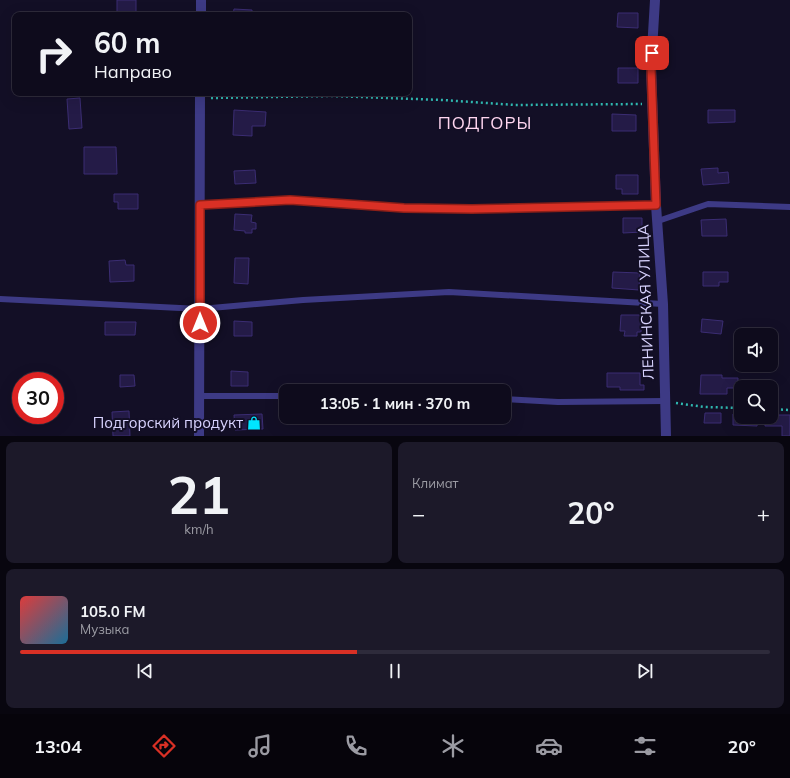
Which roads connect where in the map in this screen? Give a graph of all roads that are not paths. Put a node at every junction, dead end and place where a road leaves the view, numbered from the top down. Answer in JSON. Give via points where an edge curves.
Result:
{"nodes":[{"id":1,"x":201,"y":0,"type":"edge"},
{"id":2,"x":655,"y":0,"type":"edge"},
{"id":3,"x":201,"y":12,"type":"edge"},
{"id":4,"x":200,"y":96,"type":"edge"},
{"id":5,"x":200,"y":205,"type":"junction"},
{"id":6,"x":656,"y":205,"type":"junction"},
{"id":7,"x":790,"y":207,"type":"edge"},
{"id":8,"x":658,"y":222,"type":"junction"},
{"id":9,"x":0,"y":299,"type":"edge"},
{"id":10,"x":663,"y":304,"type":"junction"},
{"id":11,"x":200,"y":309,"type":"junction"},
{"id":12,"x":200,"y":396,"type":"junction"},
{"id":13,"x":279,"y":396,"type":"edge"},
{"id":14,"x":511,"y":399,"type":"edge"},
{"id":15,"x":664,"y":402,"type":"junction"},
{"id":16,"x":199,"y":436,"type":"edge"},
{"id":17,"x":666,"y":436,"type":"edge"}],
"edges":[{"from":1,"to":3,"type":"street"},
{"from":2,"to":6,"type":"street","name":"ЛЕНИНСКАЯ УЛИЦА","via":[[651,67]]},
{"from":4,"to":5,"type":"street"},
{"from":5,"to":6,"type":"lane","via":[[290,200],[404,208]]},
{"from":5,"to":11,"type":"street"},
{"from":6,"to":8,"type":"street","name":"ЛЕНИНСКАЯ УЛИЦА"},
{"from":7,"to":8,"type":"lane","via":[[708,204]]},
{"from":8,"to":10,"type":"street","name":"ЛЕНИНСКАЯ УЛИЦА"},
{"from":9,"to":11,"type":"lane"},
{"from":10,"to":11,"type":"lane","via":[[449,292]]},
{"from":10,"to":15,"type":"street","name":"ЛЕНИНСКАЯ УЛИЦА"},
{"from":11,"to":12,"type":"street"},
{"from":12,"to":13,"type":"lane"},
{"from":12,"to":16,"type":"street"},
{"from":14,"to":15,"type":"lane"},
{"from":15,"to":17,"type":"street","name":"ЛЕНИНСКАЯ УЛИЦА"}]}
